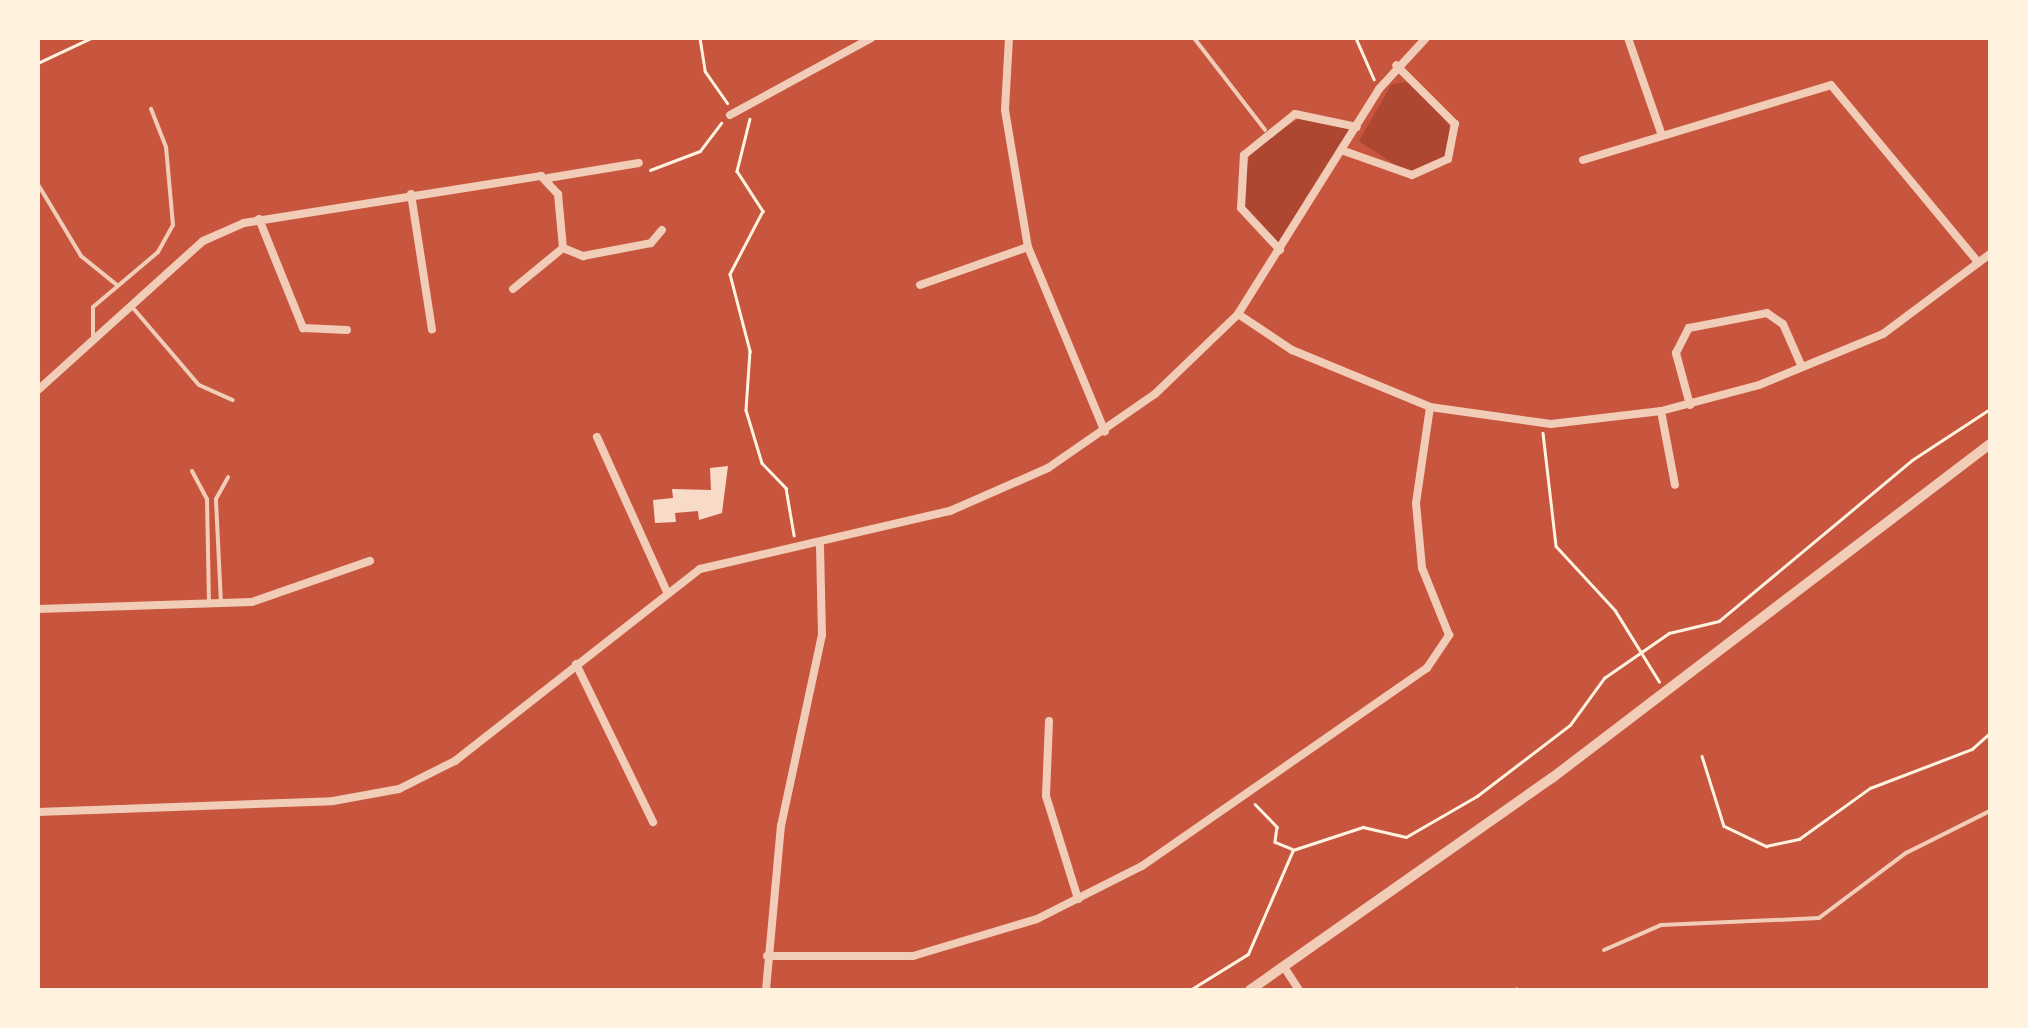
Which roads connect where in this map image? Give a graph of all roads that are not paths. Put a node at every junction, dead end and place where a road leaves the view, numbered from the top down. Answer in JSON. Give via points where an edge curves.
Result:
{"nodes":[{"id":1,"x":871,"y":38,"type":"edge"},
{"id":2,"x":1008,"y":38,"type":"edge"},
{"id":3,"x":1194,"y":38,"type":"edge"},
{"id":4,"x":1426,"y":38,"type":"edge"},
{"id":5,"x":1628,"y":38,"type":"edge"},
{"id":6,"x":1396,"y":65,"type":"junction"},
{"id":7,"x":151,"y":109,"type":"dead end"},
{"id":8,"x":731,"y":114,"type":"road end"},
{"id":9,"x":1356,"y":127,"type":"junction"},
{"id":10,"x":1265,"y":130,"type":"junction"},
{"id":11,"x":1662,"y":132,"type":"junction"},
{"id":12,"x":1344,"y":151,"type":"junction"},
{"id":13,"x":1584,"y":160,"type":"dead end"},
{"id":14,"x":639,"y":163,"type":"road end"},
{"id":15,"x":548,"y":178,"type":"junction"},
{"id":16,"x":39,"y":186,"type":"edge"},
{"id":17,"x":411,"y":194,"type":"junction"},
{"id":18,"x":259,"y":219,"type":"junction"},
{"id":19,"x":662,"y":230,"type":"dead end"},
{"id":20,"x":1028,"y":247,"type":"junction"},
{"id":21,"x":563,"y":248,"type":"junction"},
{"id":22,"x":1280,"y":250,"type":"junction"},
{"id":23,"x":1990,"y":254,"type":"edge"},
{"id":24,"x":1979,"y":263,"type":"junction"},
{"id":25,"x":117,"y":284,"type":"junction"},
{"id":26,"x":920,"y":285,"type":"dead end"},
{"id":27,"x":513,"y":289,"type":"dead end"},
{"id":28,"x":130,"y":304,"type":"junction"},
{"id":29,"x":1238,"y":314,"type":"junction"},
{"id":30,"x":432,"y":329,"type":"dead end"},
{"id":31,"x":347,"y":330,"type":"dead end"},
{"id":32,"x":93,"y":337,"type":"junction"},
{"id":33,"x":1801,"y":366,"type":"junction"},
{"id":34,"x":38,"y":390,"type":"edge"},
{"id":35,"x":232,"y":400,"type":"dead end"},
{"id":36,"x":1690,"y":405,"type":"junction"},
{"id":37,"x":1430,"y":407,"type":"junction"},
{"id":38,"x":1660,"y":411,"type":"junction"},
{"id":39,"x":1105,"y":432,"type":"junction"},
{"id":40,"x":596,"y":437,"type":"dead end"},
{"id":41,"x":1990,"y":444,"type":"edge"},
{"id":42,"x":192,"y":471,"type":"dead end"},
{"id":43,"x":228,"y":477,"type":"dead end"},
{"id":44,"x":1675,"y":485,"type":"dead end"},
{"id":45,"x":820,"y":544,"type":"junction"},
{"id":46,"x":370,"y":561,"type":"dead end"},
{"id":47,"x":666,"y":590,"type":"junction"},
{"id":48,"x":209,"y":604,"type":"junction"},
{"id":49,"x":222,"y":604,"type":"junction"},
{"id":50,"x":38,"y":609,"type":"edge"},
{"id":51,"x":576,"y":664,"type":"junction"},
{"id":52,"x":1049,"y":721,"type":"dead end"},
{"id":53,"x":1990,"y":810,"type":"edge"},
{"id":54,"x":38,"y":812,"type":"edge"},
{"id":55,"x":653,"y":822,"type":"dead end"},
{"id":56,"x":1078,"y":899,"type":"junction"},
{"id":57,"x":1604,"y":950,"type":"dead end"},
{"id":58,"x":767,"y":956,"type":"junction"},
{"id":59,"x":1286,"y":970,"type":"junction"},
{"id":60,"x":766,"y":990,"type":"edge"},
{"id":61,"x":1250,"y":990,"type":"edge"},
{"id":62,"x":1298,"y":990,"type":"edge"}],
"edges":[{"from":1,"to":8,"type":"street"},
{"from":2,"to":20,"type":"street","via":[[1005,110]]},
{"from":3,"to":10,"type":"lane"},
{"from":4,"to":6,"type":"street"},
{"from":5,"to":11,"type":"street"},
{"from":6,"to":9,"type":"street"},
{"from":6,"to":12,"type":"street","via":[[1451,116],[1459,135],[1448,160],[1412,175]]},
{"from":7,"to":25,"type":"lane","via":[[166,147],[173,225],[158,252]]},
{"from":9,"to":10,"type":"street","via":[[1309,111]]},
{"from":9,"to":12,"type":"street"},
{"from":10,"to":22,"type":"street","via":[[1244,155],[1238,191],[1250,224]]},
{"from":11,"to":13,"type":"street"},
{"from":11,"to":24,"type":"street","via":[[1832,85]]},
{"from":12,"to":22,"type":"street"},
{"from":14,"to":15,"type":"street"},
{"from":15,"to":17,"type":"street"},
{"from":15,"to":21,"type":"street","via":[[558,194]]},
{"from":16,"to":25,"type":"lane","via":[[81,256]]},
{"from":17,"to":18,"type":"street"},
{"from":17,"to":30,"type":"street"},
{"from":18,"to":28,"type":"street","via":[[203,241]]},
{"from":18,"to":31,"type":"street","via":[[303,328]]},
{"from":19,"to":21,"type":"street","via":[[651,243],[583,256]]},
{"from":20,"to":26,"type":"street"},
{"from":20,"to":39,"type":"street"},
{"from":21,"to":27,"type":"street"},
{"from":22,"to":29,"type":"street"},
{"from":23,"to":24,"type":"street"},
{"from":24,"to":33,"type":"street","via":[[1883,334]]},
{"from":25,"to":32,"type":"lane","via":[[89,314]]},
{"from":28,"to":32,"type":"street"},
{"from":28,"to":35,"type":"lane","via":[[199,385]]},
{"from":29,"to":37,"type":"street","via":[[1305,356]]},
{"from":29,"to":39,"type":"street"},
{"from":32,"to":34,"type":"street"},
{"from":33,"to":36,"type":"street"},
{"from":33,"to":36,"type":"street","via":[[1783,324],[1767,314],[1689,328],[1676,353]]},
{"from":36,"to":38,"type":"street"},
{"from":37,"to":38,"type":"street","via":[[1544,424]]},
{"from":37,"to":56,"type":"street","via":[[1416,503],[1422,568],[1448,646],[1247,794]]},
{"from":38,"to":44,"type":"street"},
{"from":39,"to":45,"type":"street","via":[[978,500]]},
{"from":40,"to":47,"type":"street"},
{"from":41,"to":59,"type":"street"},
{"from":42,"to":48,"type":"lane","via":[[206,500]]},
{"from":43,"to":49,"type":"lane","via":[[216,499]]},
{"from":45,"to":47,"type":"street","via":[[721,560]]},
{"from":45,"to":58,"type":"street","via":[[822,635],[782,826]]},
{"from":46,"to":49,"type":"street","via":[[268,599]]},
{"from":47,"to":51,"type":"street"},
{"from":48,"to":49,"type":"street"},
{"from":48,"to":50,"type":"street"},
{"from":51,"to":54,"type":"street","via":[[455,762],[399,789],[333,801]]},
{"from":51,"to":55,"type":"street"},
{"from":52,"to":56,"type":"street","via":[[1046,796]]},
{"from":53,"to":57,"type":"lane","via":[[1906,853],[1819,918],[1660,925]]},
{"from":56,"to":58,"type":"street","via":[[913,956]]},
{"from":58,"to":60,"type":"street"},
{"from":59,"to":61,"type":"street"},
{"from":59,"to":62,"type":"street"}]}
